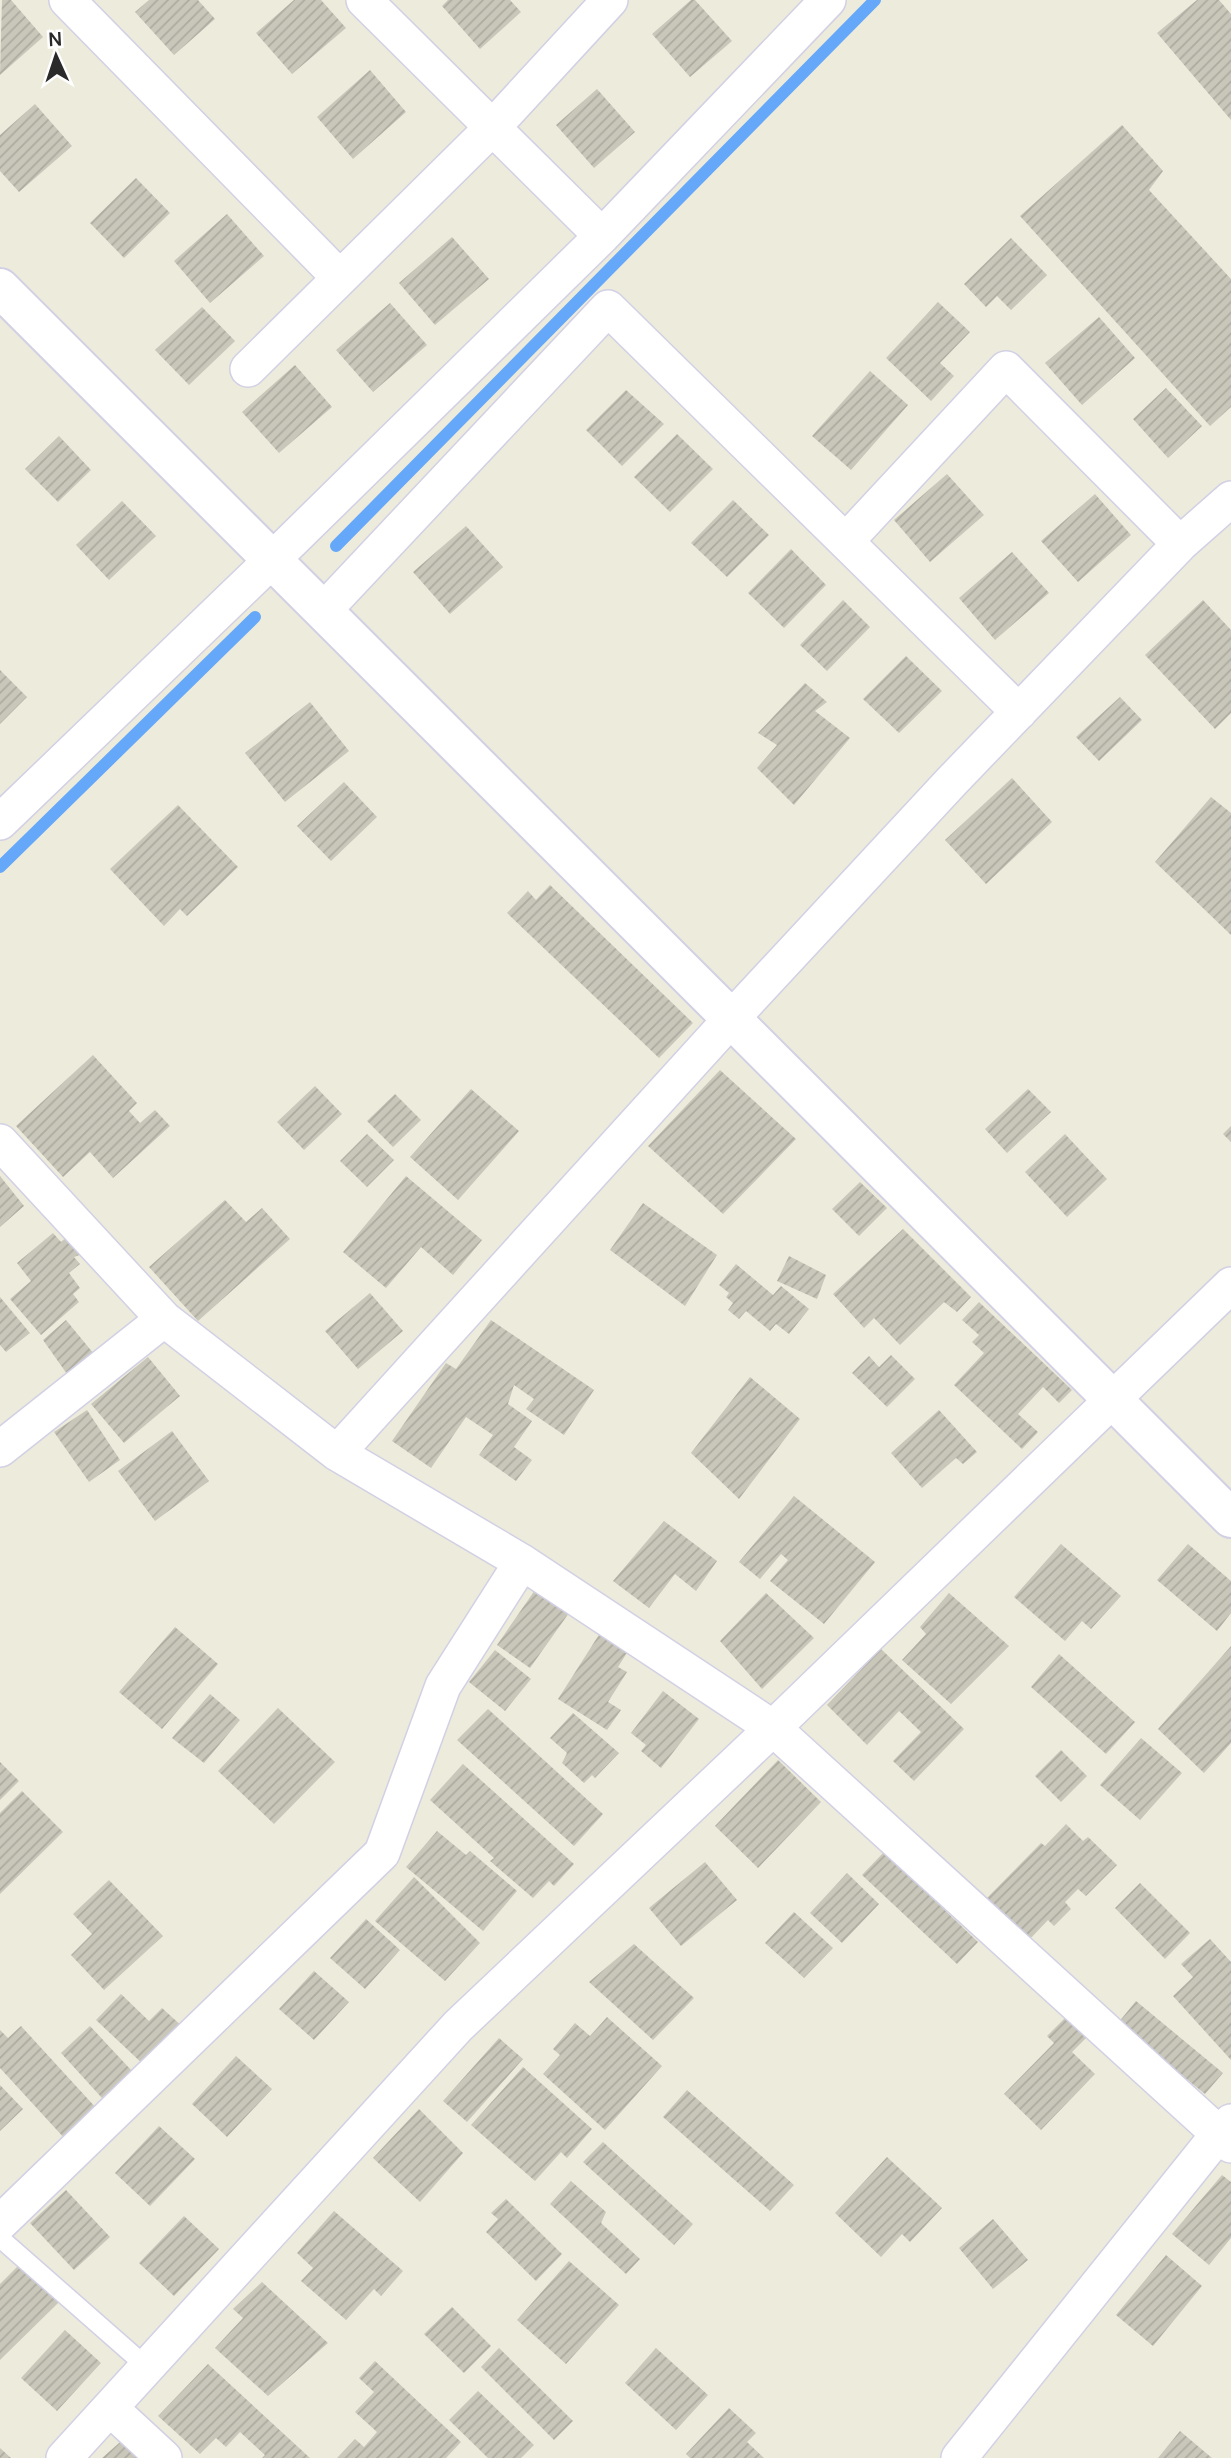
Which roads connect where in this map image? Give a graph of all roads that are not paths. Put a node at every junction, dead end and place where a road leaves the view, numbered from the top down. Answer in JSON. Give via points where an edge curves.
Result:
{"nodes":[{"id":1,"x":67,"y":0,"type":"edge"},
{"id":2,"x":364,"y":0,"type":"edge"},
{"id":3,"x":610,"y":0,"type":"edge"},
{"id":4,"x":828,"y":0,"type":"edge"},
{"id":5,"x":492,"y":128,"type":"junction"},
{"id":6,"x":602,"y":236,"type":"junction"},
{"id":7,"x":340,"y":278,"type":"junction"},
{"id":8,"x":0,"y":288,"type":"edge"},
{"id":9,"x":248,"y":369,"type":"dead end"},
{"id":10,"x":1231,"y":499,"type":"edge"},
{"id":11,"x":846,"y":541,"type":"junction"},
{"id":12,"x":1181,"y":544,"type":"junction"},
{"id":13,"x":272,"y":560,"type":"junction"},
{"id":14,"x":324,"y":610,"type":"junction"},
{"id":15,"x":1019,"y":712,"type":"junction"},
{"id":16,"x":0,"y":822,"type":"edge"},
{"id":17,"x":731,"y":1019,"type":"junction"},
{"id":18,"x":0,"y":1142,"type":"edge"},
{"id":19,"x":1231,"y":1285,"type":"edge"},
{"id":20,"x":164,"y":1320,"type":"junction"},
{"id":21,"x":1112,"y":1399,"type":"junction"},
{"id":22,"x":0,"y":1449,"type":"edge"},
{"id":23,"x":337,"y":1453,"type":"junction"},
{"id":24,"x":1231,"y":1518,"type":"edge"},
{"id":25,"x":522,"y":1562,"type":"junction"},
{"id":26,"x":773,"y":1728,"type":"junction"},
{"id":27,"x":1227,"y":2134,"type":"edge"},
{"id":28,"x":0,"y":2223,"type":"edge"},
{"id":29,"x":0,"y":2238,"type":"edge"},
{"id":30,"x":148,"y":2368,"type":"junction"},
{"id":31,"x":111,"y":2409,"type":"junction"},
{"id":32,"x":64,"y":2458,"type":"edge"},
{"id":33,"x":164,"y":2458,"type":"edge"},
{"id":34,"x":959,"y":2458,"type":"edge"}],
"edges":[{"from":1,"to":7,"type":"street"},
{"from":2,"to":5,"type":"street"},
{"from":3,"to":5,"type":"street"},
{"from":4,"to":6,"type":"street"},
{"from":5,"to":6,"type":"street"},
{"from":5,"to":7,"type":"street"},
{"from":6,"to":13,"type":"street"},
{"from":7,"to":9,"type":"street"},
{"from":8,"to":13,"type":"street"},
{"from":10,"to":12,"type":"street"},
{"from":11,"to":12,"type":"street","via":[[1006,369]]},
{"from":11,"to":14,"type":"street","via":[[608,309]]},
{"from":11,"to":15,"type":"street"},
{"from":12,"to":15,"type":"street"},
{"from":13,"to":14,"type":"street"},
{"from":13,"to":16,"type":"street"},
{"from":14,"to":17,"type":"street"},
{"from":15,"to":17,"type":"street"},
{"from":17,"to":21,"type":"street"},
{"from":17,"to":23,"type":"street"},
{"from":18,"to":20,"type":"street"},
{"from":19,"to":21,"type":"street"},
{"from":20,"to":22,"type":"street"},
{"from":20,"to":23,"type":"street"},
{"from":21,"to":24,"type":"street"},
{"from":21,"to":26,"type":"street"},
{"from":23,"to":25,"type":"street"},
{"from":25,"to":26,"type":"street"},
{"from":25,"to":28,"type":"street","via":[[443,1686],[382,1853]]},
{"from":26,"to":27,"type":"street"},
{"from":26,"to":30,"type":"street","via":[[458,2026]]},
{"from":27,"to":34,"type":"street"},
{"from":29,"to":30,"type":"lane"},
{"from":30,"to":31,"type":"street"},
{"from":31,"to":32,"type":"street"},
{"from":31,"to":33,"type":"street"}]}
